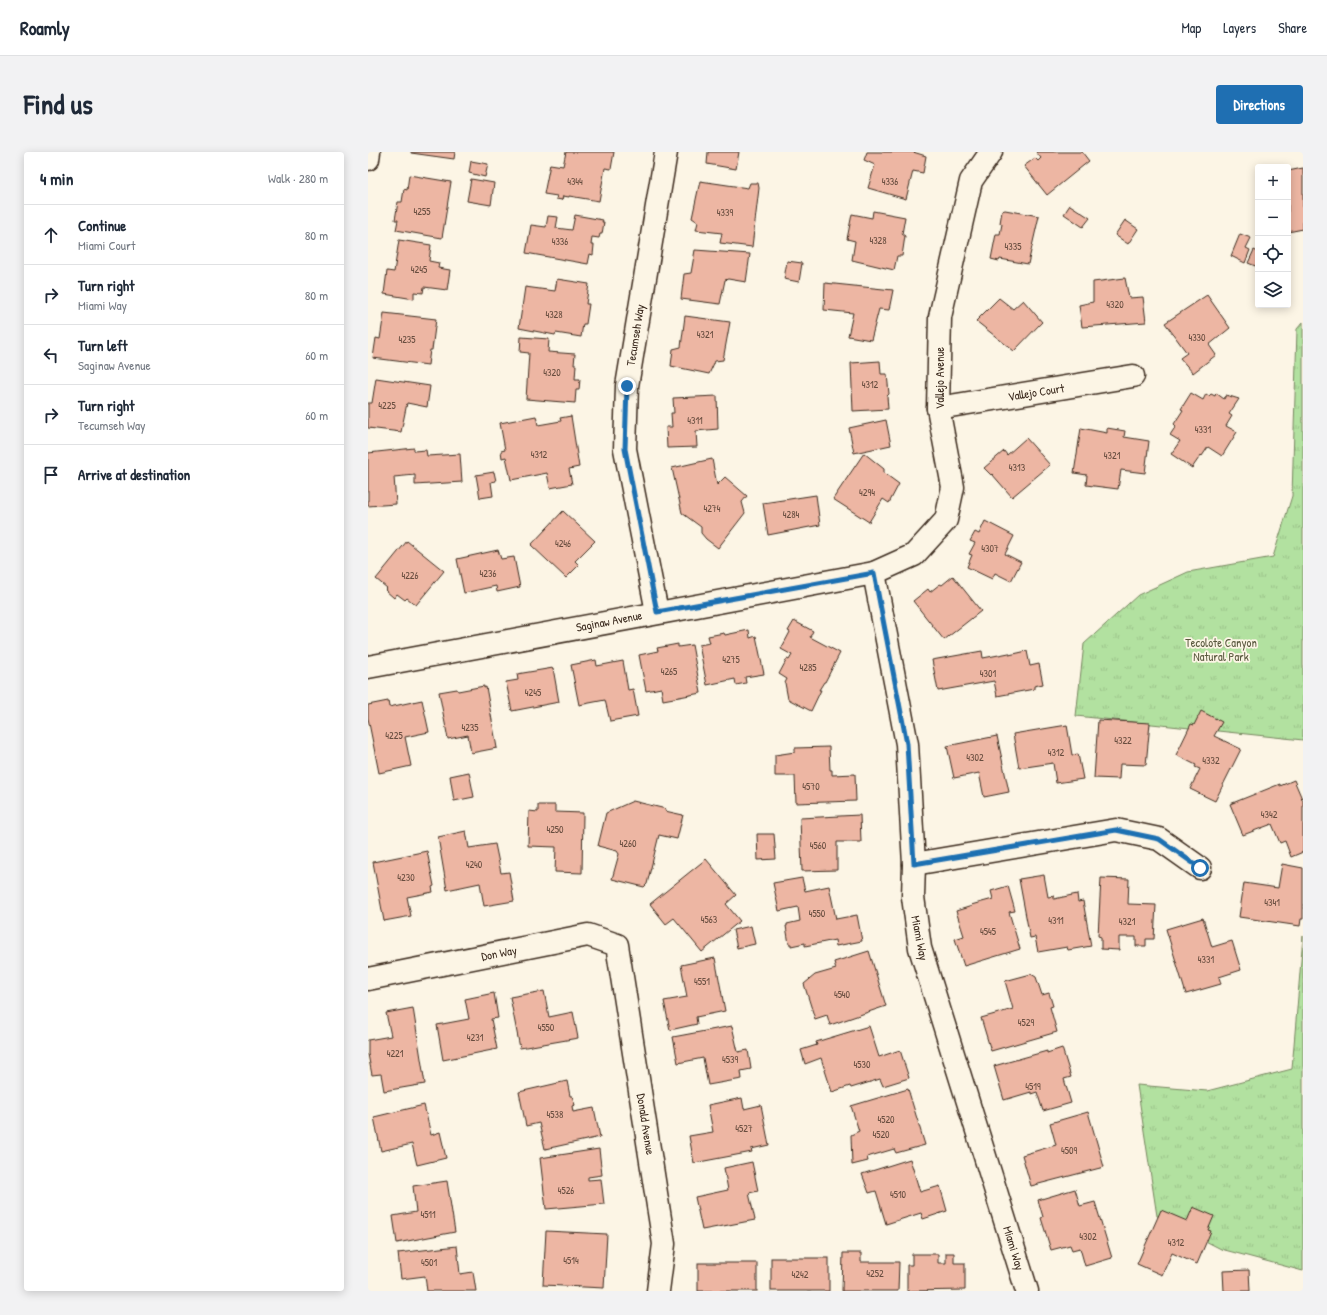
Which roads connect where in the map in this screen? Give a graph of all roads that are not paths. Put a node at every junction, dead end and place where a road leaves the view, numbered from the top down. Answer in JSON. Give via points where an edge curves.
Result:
{"nodes":[{"id":1,"x":369,"y":152,"type":"edge"},
{"id":2,"x":666,"y":152,"type":"edge"},
{"id":3,"x":991,"y":152,"type":"edge"},
{"id":4,"x":368,"y":159,"type":"edge"},
{"id":5,"x":1133,"y":376,"type":"dead end"},
{"id":6,"x":938,"y":408,"type":"junction"},
{"id":7,"x":874,"y":573,"type":"junction"},
{"id":8,"x":657,"y":612,"type":"junction"},
{"id":9,"x":368,"y":667,"type":"edge"},
{"id":10,"x":914,"y":864,"type":"junction"},
{"id":11,"x":1200,"y":868,"type":"dead end"},
{"id":12,"x":620,"y":957,"type":"joint"},
{"id":13,"x":368,"y":979,"type":"edge"},
{"id":14,"x":658,"y":1291,"type":"edge"},
{"id":15,"x":1027,"y":1291,"type":"edge"}],
"edges":[{"from":1,"to":4,"type":"street"},
{"from":2,"to":8,"type":"street","name":"Tecumseh Way","via":[[627,386],[625,449]]},
{"from":3,"to":6,"type":"street","name":"Vallejo Avenue","via":[[971,181],[940,317]]},
{"from":5,"to":6,"type":"street","name":"Vallejo Court"},
{"from":6,"to":7,"type":"street","name":"Vallejo Avenue","via":[[953,487],[946,520],[914,555]]},
{"from":7,"to":8,"type":"street","name":"Saginaw Avenue"},
{"from":7,"to":10,"type":"street","name":"Miami Way","via":[[907,744]]},
{"from":8,"to":9,"type":"street","name":"Saginaw Avenue"},
{"from":10,"to":11,"type":"street","via":[[1116,830],[1159,839]]},
{"from":10,"to":15,"type":"street","name":"Miami Way","via":[[913,897],[920,948]]},
{"from":12,"to":13,"type":"street","name":"Don Way","via":[[618,945],[588,936]]},
{"from":12,"to":14,"type":"street","name":"Donald Avenue","via":[[664,1244]]}]}
